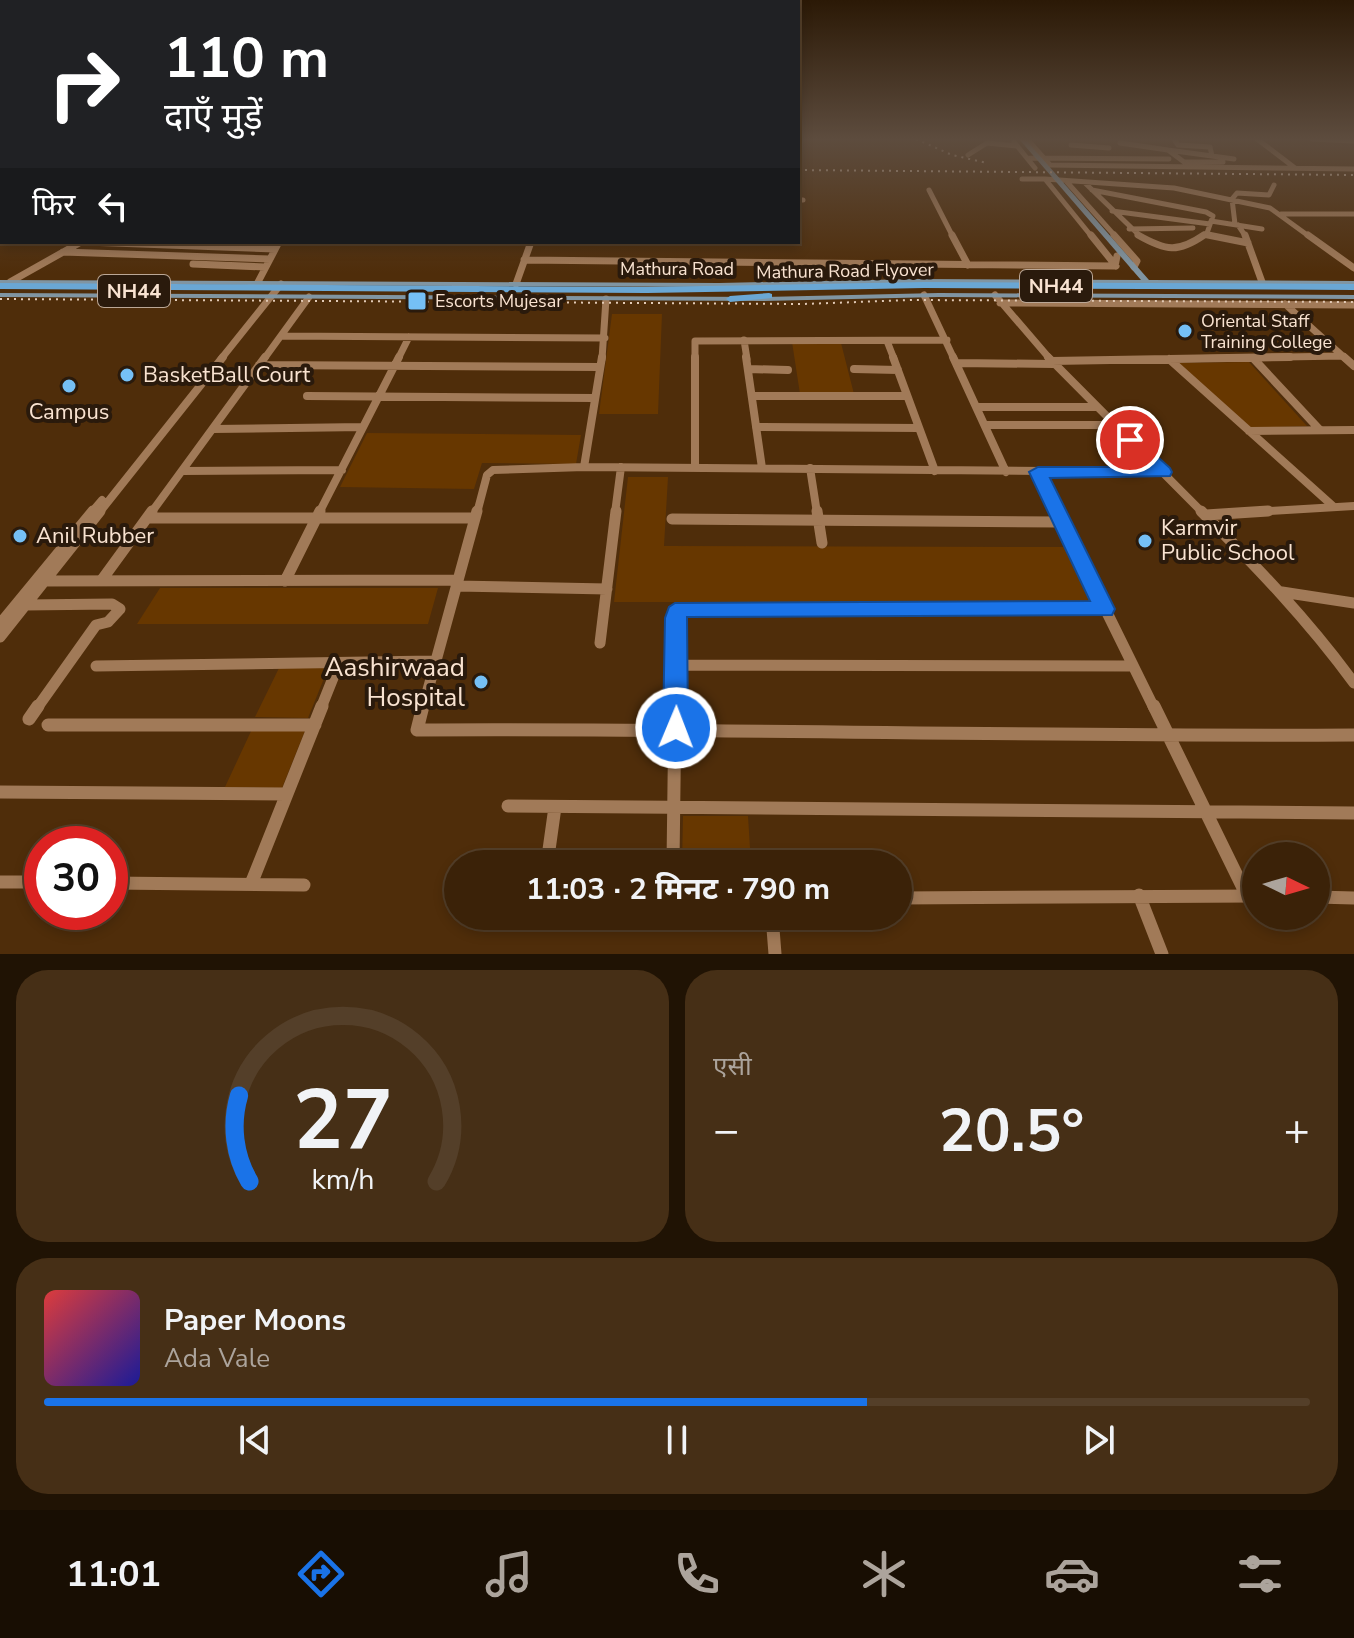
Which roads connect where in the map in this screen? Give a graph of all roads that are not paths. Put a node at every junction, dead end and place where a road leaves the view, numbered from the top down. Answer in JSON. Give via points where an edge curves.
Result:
{"nodes":[{"id":1,"x":1049,"y":184,"type":"edge"},
{"id":2,"x":1056,"y":184,"type":"edge"},
{"id":3,"x":1068,"y":184,"type":"edge"},
{"id":4,"x":1086,"y":184,"type":"edge"},
{"id":5,"x":1112,"y":184,"type":"edge"},
{"id":6,"x":1186,"y":184,"type":"edge"},
{"id":7,"x":1274,"y":185,"type":"dead end"},
{"id":8,"x":929,"y":190,"type":"dead end"},
{"id":9,"x":1092,"y":190,"type":"junction"},
{"id":10,"x":1185,"y":190,"type":"junction"},
{"id":11,"x":1232,"y":199,"type":"junction"},
{"id":12,"x":1112,"y":211,"type":"junction"},
{"id":13,"x":1281,"y":214,"type":"junction"},
{"id":14,"x":1354,"y":214,"type":"edge"},
{"id":15,"x":1236,"y":223,"type":"junction"},
{"id":16,"x":1209,"y":225,"type":"junction"},
{"id":17,"x":1129,"y":229,"type":"junction"},
{"id":18,"x":1262,"y":229,"type":"dead end"},
{"id":19,"x":1248,"y":243,"type":"junction"},
{"id":20,"x":80,"y":244,"type":"edge"},
{"id":21,"x":109,"y":244,"type":"edge"},
{"id":22,"x":194,"y":244,"type":"edge"},
{"id":23,"x":530,"y":244,"type":"edge"},
{"id":24,"x":277,"y":246,"type":"edge"},
{"id":25,"x":63,"y":252,"type":"junction"},
{"id":26,"x":99,"y":252,"type":"junction"},
{"id":27,"x":1118,"y":258,"type":"junction"},
{"id":28,"x":270,"y":259,"type":"junction"},
{"id":29,"x":524,"y":260,"type":"junction"},
{"id":30,"x":193,"y":264,"type":"dead end"},
{"id":31,"x":968,"y":265,"type":"junction"},
{"id":32,"x":265,"y":267,"type":"junction"},
{"id":33,"x":1354,"y":268,"type":"edge"},
{"id":34,"x":1137,"y":275,"type":"junction"},
{"id":35,"x":1109,"y":281,"type":"junction"},
{"id":36,"x":1160,"y":281,"type":"junction"},
{"id":37,"x":1175,"y":281,"type":"junction"},
{"id":38,"x":1262,"y":282,"type":"junction"},
{"id":39,"x":257,"y":284,"type":"junction"},
{"id":40,"x":278,"y":284,"type":"junction"},
{"id":41,"x":516,"y":284,"type":"junction"},
{"id":42,"x":17,"y":286,"type":"junction"},
{"id":43,"x":0,"y":288,"type":"edge"},
{"id":44,"x":813,"y":289,"type":"junction"},
{"id":45,"x":792,"y":293,"type":"junction"},
{"id":46,"x":574,"y":294,"type":"junction"},
{"id":47,"x":728,"y":294,"type":"junction"},
{"id":48,"x":924,"y":295,"type":"junction"},
{"id":49,"x":1121,"y":295,"type":"junction"},
{"id":50,"x":268,"y":296,"type":"junction"},
{"id":51,"x":1149,"y":296,"type":"junction"},
{"id":52,"x":1160,"y":296,"type":"junction"},
{"id":53,"x":1190,"y":296,"type":"junction"},
{"id":54,"x":309,"y":297,"type":"junction"},
{"id":55,"x":1353,"y":297,"type":"edge"},
{"id":56,"x":639,"y":298,"type":"junction"},
{"id":57,"x":606,"y":299,"type":"junction"},
{"id":58,"x":998,"y":299,"type":"junction"},
{"id":59,"x":1285,"y":304,"type":"junction"},
{"id":60,"x":281,"y":336,"type":"junction"},
{"id":61,"x":409,"y":337,"type":"junction"},
{"id":62,"x":605,"y":338,"type":"junction"},
{"id":63,"x":744,"y":340,"type":"junction"},
{"id":64,"x":947,"y":340,"type":"junction"},
{"id":65,"x":887,"y":341,"type":"junction"},
{"id":66,"x":1343,"y":356,"type":"junction"},
{"id":67,"x":1253,"y":358,"type":"junction"},
{"id":68,"x":1169,"y":359,"type":"junction"},
{"id":69,"x":1053,"y":362,"type":"junction"},
{"id":70,"x":957,"y":363,"type":"junction"},
{"id":71,"x":259,"y":365,"type":"junction"},
{"id":72,"x":394,"y":366,"type":"junction"},
{"id":73,"x":1354,"y":366,"type":"edge"},
{"id":74,"x":599,"y":367,"type":"junction"},
{"id":75,"x":748,"y":369,"type":"junction"},
{"id":76,"x":854,"y":369,"type":"dead end"},
{"id":77,"x":788,"y":370,"type":"dead end"},
{"id":78,"x":898,"y":370,"type":"junction"},
{"id":79,"x":307,"y":396,"type":"dead end"},
{"id":80,"x":379,"y":396,"type":"junction"},
{"id":81,"x":752,"y":396,"type":"junction"},
{"id":82,"x":907,"y":396,"type":"junction"},
{"id":83,"x":594,"y":398,"type":"junction"},
{"id":84,"x":978,"y":407,"type":"junction"},
{"id":85,"x":1097,"y":407,"type":"junction"},
{"id":86,"x":986,"y":425,"type":"junction"},
{"id":87,"x":1114,"y":425,"type":"junction"},
{"id":88,"x":363,"y":427,"type":"junction"},
{"id":89,"x":756,"y":427,"type":"junction"},
{"id":90,"x":919,"y":428,"type":"junction"},
{"id":91,"x":213,"y":429,"type":"junction"},
{"id":92,"x":1320,"y":430,"type":"junction"},
{"id":93,"x":1354,"y":430,"type":"edge"},
{"id":94,"x":1249,"y":431,"type":"junction"},
{"id":95,"x":584,"y":467,"type":"junction"},
{"id":96,"x":621,"y":467,"type":"junction"},
{"id":97,"x":695,"y":467,"type":"junction"},
{"id":98,"x":762,"y":468,"type":"junction"},
{"id":99,"x":810,"y":468,"type":"junction"},
{"id":100,"x":342,"y":470,"type":"junction"},
{"id":101,"x":182,"y":471,"type":"junction"},
{"id":102,"x":935,"y":471,"type":"junction"},
{"id":103,"x":1006,"y":472,"type":"junction"},
{"id":104,"x":1038,"y":472,"type":"junction"},
{"id":105,"x":1163,"y":472,"type":"junction"},
{"id":106,"x":1334,"y":507,"type":"junction"},
{"id":107,"x":1354,"y":507,"type":"edge"},
{"id":108,"x":1206,"y":515,"type":"junction"},
{"id":109,"x":148,"y":518,"type":"junction"},
{"id":110,"x":475,"y":518,"type":"junction"},
{"id":111,"x":317,"y":519,"type":"junction"},
{"id":112,"x":672,"y":519,"type":"dead end"},
{"id":113,"x":818,"y":520,"type":"junction"},
{"id":114,"x":1060,"y":522,"type":"junction"},
{"id":115,"x":822,"y":543,"type":"dead end"},
{"id":116,"x":40,"y":581,"type":"junction"},
{"id":117,"x":101,"y":581,"type":"junction"},
{"id":118,"x":285,"y":581,"type":"junction"},
{"id":119,"x":456,"y":583,"type":"junction"},
{"id":120,"x":607,"y":589,"type":"junction"},
{"id":121,"x":1282,"y":592,"type":"junction"},
{"id":122,"x":1354,"y":603,"type":"edge"},
{"id":123,"x":25,"y":605,"type":"junction"},
{"id":124,"x":1104,"y":609,"type":"junction"},
{"id":125,"x":0,"y":624,"type":"edge"},
{"id":126,"x":0,"y":637,"type":"edge"},
{"id":127,"x":600,"y":643,"type":"dead end"},
{"id":128,"x":433,"y":661,"type":"junction"},
{"id":129,"x":339,"y":663,"type":"junction"},
{"id":130,"x":677,"y":665,"type":"junction"},
{"id":131,"x":96,"y":666,"type":"dead end"},
{"id":132,"x":1132,"y":666,"type":"junction"},
{"id":133,"x":1353,"y":681,"type":"edge"},
{"id":134,"x":29,"y":719,"type":"dead end"},
{"id":135,"x":48,"y":725,"type":"dead end"},
{"id":136,"x":315,"y":725,"type":"junction"},
{"id":137,"x":676,"y":728,"type":"junction"},
{"id":138,"x":1354,"y":735,"type":"edge"},
{"id":139,"x":1169,"y":736,"type":"junction"},
{"id":140,"x":0,"y":792,"type":"edge"},
{"id":141,"x":287,"y":794,"type":"junction"},
{"id":142,"x":508,"y":806,"type":"dead end"},
{"id":143,"x":555,"y":807,"type":"junction"},
{"id":144,"x":674,"y":808,"type":"junction"},
{"id":145,"x":1205,"y":812,"type":"junction"},
{"id":146,"x":1354,"y":813,"type":"edge"},
{"id":147,"x":549,"y":850,"type":"edge"},
{"id":148,"x":673,"y":850,"type":"edge"},
{"id":149,"x":1242,"y":878,"type":"edge"},
{"id":150,"x":0,"y":882,"type":"edge"},
{"id":151,"x":24,"y":882,"type":"edge"},
{"id":152,"x":128,"y":883,"type":"edge"},
{"id":153,"x":251,"y":884,"type":"junction"},
{"id":154,"x":304,"y":885,"type":"dead end"},
{"id":155,"x":1139,"y":895,"type":"junction"},
{"id":156,"x":1242,"y":896,"type":"edge"},
{"id":157,"x":1330,"y":897,"type":"edge"},
{"id":158,"x":912,"y":898,"type":"edge"},
{"id":159,"x":1354,"y":898,"type":"edge"},
{"id":160,"x":773,"y":930,"type":"edge"},
{"id":161,"x":775,"y":954,"type":"edge"},
{"id":162,"x":1162,"y":954,"type":"edge"}],
"edges":[{"from":1,"to":27,"type":"street"},
{"from":2,"to":27,"type":"main road"},
{"from":3,"to":34,"type":"street","via":[[1137,261]]},
{"from":4,"to":9,"type":"street"},
{"from":5,"to":10,"type":"street"},
{"from":6,"to":10,"type":"street"},
{"from":7,"to":11,"type":"street","via":[[1269,195],[1240,192]]},
{"from":8,"to":31,"type":"street"},
{"from":9,"to":12,"type":"street"},
{"from":9,"to":16,"type":"street","via":[[1209,213]]},
{"from":10,"to":11,"type":"street"},
{"from":11,"to":13,"type":"street"},
{"from":11,"to":15,"type":"street"},
{"from":12,"to":16,"type":"street"},
{"from":12,"to":17,"type":"street"},
{"from":13,"to":14,"type":"street"},
{"from":13,"to":33,"type":"street"},
{"from":15,"to":16,"type":"street"},
{"from":15,"to":18,"type":"street"},
{"from":15,"to":19,"type":"street"},
{"from":16,"to":17,"type":"street"},
{"from":16,"to":17,"type":"street","via":[[1180,249],[1149,244]]},
{"from":16,"to":19,"type":"street"},
{"from":19,"to":38,"type":"street"},
{"from":20,"to":25,"type":"street"},
{"from":21,"to":26,"type":"street"},
{"from":22,"to":24,"type":"street"},
{"from":23,"to":29,"type":"street"},
{"from":24,"to":28,"type":"street"},
{"from":25,"to":26,"type":"street"},
{"from":25,"to":42,"type":"street"},
{"from":26,"to":28,"type":"street"},
{"from":27,"to":31,"type":"street"},
{"from":27,"to":34,"type":"main road"},
{"from":28,"to":32,"type":"street"},
{"from":29,"to":31,"type":"street"},
{"from":29,"to":41,"type":"street"},
{"from":30,"to":32,"type":"street"},
{"from":32,"to":39,"type":"street"},
{"from":34,"to":35,"type":"main road","name":"Mathura Road"},
{"from":34,"to":36,"type":"main road","name":"Mathura Road"},
{"from":34,"to":36,"type":"main road"},
{"from":34,"to":51,"type":"main road"},
{"from":34,"to":52,"type":"main road"},
{"from":35,"to":44,"type":"main road","name":"Mathura Road"},
{"from":35,"to":49,"type":"main road","via":[[1123,287],[1126,293]]},
{"from":36,"to":37,"type":"main road","name":"Mathura Road"},
{"from":37,"to":38,"type":"main road","name":"Mathura Road"},
{"from":37,"to":53,"type":"main road","via":[[1169,286]]},
{"from":38,"to":55,"type":"main road","name":"Mathura Road"},
{"from":39,"to":40,"type":"main road","name":"Mathura Road"},
{"from":39,"to":42,"type":"main road","name":"Mathura Road"},
{"from":40,"to":41,"type":"main road","name":"Mathura Road"},
{"from":40,"to":50,"type":"street"},
{"from":41,"to":44,"type":"main road","name":"Mathura Road"},
{"from":42,"to":43,"type":"highway","name":"Mathura Road Flyover","number":"NH44"},
{"from":42,"to":46,"type":"highway","name":"Mathura Road Flyover","number":"NH44"},
{"from":42,"to":47,"type":"highway","name":"Mathura Road Flyover","number":"NH44"},
{"from":43,"to":50,"type":"main road","name":"Mathura Road"},
{"from":44,"to":45,"type":"highway","name":"Mathura Road Flyover","number":"NH44"},
{"from":44,"to":47,"type":"highway"},
{"from":44,"to":55,"type":"highway","name":"Mathura Road Flyover","number":"NH44"},
{"from":45,"to":46,"type":"highway","name":"Mathura Road","number":"NH44"},
{"from":45,"to":47,"type":"highway"},
{"from":46,"to":56,"type":"highway"},
{"from":47,"to":48,"type":"main road","name":"Mathura Road"},
{"from":47,"to":55,"type":"highway","name":"Mathura Road Flyover","number":"NH44","via":[[924,285]]},
{"from":47,"to":56,"type":"main road","name":"Mathura Road"},
{"from":48,"to":58,"type":"main road","name":"Mathura Road"},
{"from":48,"to":64,"type":"street"},
{"from":49,"to":51,"type":"main road","name":"Mathura Road"},
{"from":49,"to":58,"type":"main road","name":"Mathura Road"},
{"from":50,"to":54,"type":"main road","name":"Mathura Road"},
{"from":50,"to":116,"type":"street"},
{"from":51,"to":52,"type":"main road","name":"Mathura Road"},
{"from":52,"to":53,"type":"main road","name":"Mathura Road"},
{"from":53,"to":55,"type":"main road","name":"Mathura Road"},
{"from":54,"to":57,"type":"main road","name":"Mathura Road"},
{"from":54,"to":60,"type":"street"},
{"from":55,"to":59,"type":"street"},
{"from":56,"to":57,"type":"main road","name":"Mathura Road"},
{"from":57,"to":62,"type":"street"},
{"from":58,"to":59,"type":"street"},
{"from":58,"to":69,"type":"street"},
{"from":59,"to":66,"type":"street"},
{"from":60,"to":61,"type":"street"},
{"from":60,"to":71,"type":"street"},
{"from":61,"to":62,"type":"street"},
{"from":61,"to":72,"type":"street"},
{"from":62,"to":74,"type":"street"},
{"from":63,"to":65,"type":"street"},
{"from":63,"to":75,"type":"street"},
{"from":63,"to":97,"type":"street","via":[[694,342]]},
{"from":64,"to":65,"type":"street"},
{"from":64,"to":70,"type":"street"},
{"from":65,"to":78,"type":"street"},
{"from":66,"to":67,"type":"street"},
{"from":66,"to":73,"type":"street"},
{"from":67,"to":68,"type":"street"},
{"from":67,"to":92,"type":"street"},
{"from":68,"to":69,"type":"street"},
{"from":68,"to":94,"type":"street"},
{"from":69,"to":70,"type":"street"},
{"from":69,"to":85,"type":"street"},
{"from":70,"to":84,"type":"street"},
{"from":71,"to":72,"type":"street"},
{"from":71,"to":91,"type":"street"},
{"from":72,"to":74,"type":"street"},
{"from":72,"to":80,"type":"street"},
{"from":74,"to":83,"type":"street"},
{"from":75,"to":77,"type":"street"},
{"from":75,"to":81,"type":"street"},
{"from":76,"to":78,"type":"street"},
{"from":78,"to":82,"type":"street"},
{"from":79,"to":80,"type":"street"},
{"from":80,"to":83,"type":"street"},
{"from":80,"to":88,"type":"street"},
{"from":81,"to":82,"type":"street"},
{"from":81,"to":89,"type":"street"},
{"from":82,"to":90,"type":"street"},
{"from":83,"to":95,"type":"street"},
{"from":84,"to":85,"type":"street"},
{"from":84,"to":86,"type":"street"},
{"from":85,"to":87,"type":"street"},
{"from":86,"to":87,"type":"street"},
{"from":86,"to":103,"type":"street"},
{"from":87,"to":105,"type":"street"},
{"from":88,"to":91,"type":"street"},
{"from":88,"to":100,"type":"street"},
{"from":89,"to":90,"type":"street"},
{"from":89,"to":98,"type":"street"},
{"from":90,"to":102,"type":"street"},
{"from":91,"to":101,"type":"street"},
{"from":92,"to":93,"type":"street"},
{"from":92,"to":94,"type":"street"},
{"from":94,"to":106,"type":"street"},
{"from":95,"to":96,"type":"street"},
{"from":95,"to":110,"type":"street","via":[[493,470]]},
{"from":96,"to":97,"type":"street"},
{"from":96,"to":120,"type":"street"},
{"from":97,"to":98,"type":"street"},
{"from":98,"to":99,"type":"street"},
{"from":99,"to":102,"type":"street"},
{"from":99,"to":113,"type":"street"},
{"from":100,"to":101,"type":"street"},
{"from":100,"to":111,"type":"street"},
{"from":101,"to":109,"type":"street"},
{"from":102,"to":103,"type":"street"},
{"from":103,"to":104,"type":"street"},
{"from":104,"to":105,"type":"street"},
{"from":104,"to":114,"type":"street"},
{"from":105,"to":108,"type":"street"},
{"from":106,"to":107,"type":"street"},
{"from":106,"to":108,"type":"street"},
{"from":108,"to":121,"type":"street"},
{"from":109,"to":111,"type":"street"},
{"from":109,"to":117,"type":"street"},
{"from":110,"to":111,"type":"street"},
{"from":110,"to":119,"type":"street"},
{"from":111,"to":118,"type":"street"},
{"from":112,"to":113,"type":"street"},
{"from":113,"to":114,"type":"street"},
{"from":113,"to":115,"type":"street"},
{"from":114,"to":124,"type":"street"},
{"from":116,"to":117,"type":"street"},
{"from":116,"to":123,"type":"street"},
{"from":116,"to":125,"type":"street"},
{"from":117,"to":118,"type":"street"},
{"from":118,"to":119,"type":"street"},
{"from":119,"to":120,"type":"street"},
{"from":119,"to":128,"type":"street"},
{"from":120,"to":127,"type":"street"},
{"from":121,"to":122,"type":"street"},
{"from":121,"to":133,"type":"street"},
{"from":123,"to":126,"type":"street"},
{"from":123,"to":134,"type":"street","via":[[112,604],[120,609],[108,622],[96,625]]},
{"from":124,"to":130,"type":"street","via":[[682,609],[676,618]]},
{"from":124,"to":132,"type":"street"},
{"from":128,"to":129,"type":"street"},
{"from":128,"to":137,"type":"street","via":[[416,726],[421,731]]},
{"from":129,"to":131,"type":"street"},
{"from":129,"to":136,"type":"street"},
{"from":130,"to":132,"type":"street"},
{"from":130,"to":137,"type":"street"},
{"from":132,"to":139,"type":"street"},
{"from":135,"to":136,"type":"street"},
{"from":136,"to":141,"type":"street"},
{"from":137,"to":139,"type":"street"},
{"from":137,"to":144,"type":"street"},
{"from":138,"to":139,"type":"street"},
{"from":139,"to":145,"type":"street"},
{"from":140,"to":141,"type":"street"},
{"from":141,"to":153,"type":"street"},
{"from":142,"to":143,"type":"street"},
{"from":143,"to":144,"type":"street"},
{"from":143,"to":147,"type":"street"},
{"from":144,"to":145,"type":"street"},
{"from":144,"to":148,"type":"street"},
{"from":145,"to":146,"type":"street"},
{"from":145,"to":149,"type":"street"},
{"from":150,"to":151,"type":"street"},
{"from":152,"to":153,"type":"street"},
{"from":153,"to":154,"type":"street"},
{"from":155,"to":156,"type":"street"},
{"from":155,"to":158,"type":"street"},
{"from":155,"to":162,"type":"street"},
{"from":157,"to":159,"type":"street"},
{"from":160,"to":161,"type":"street"}]}
